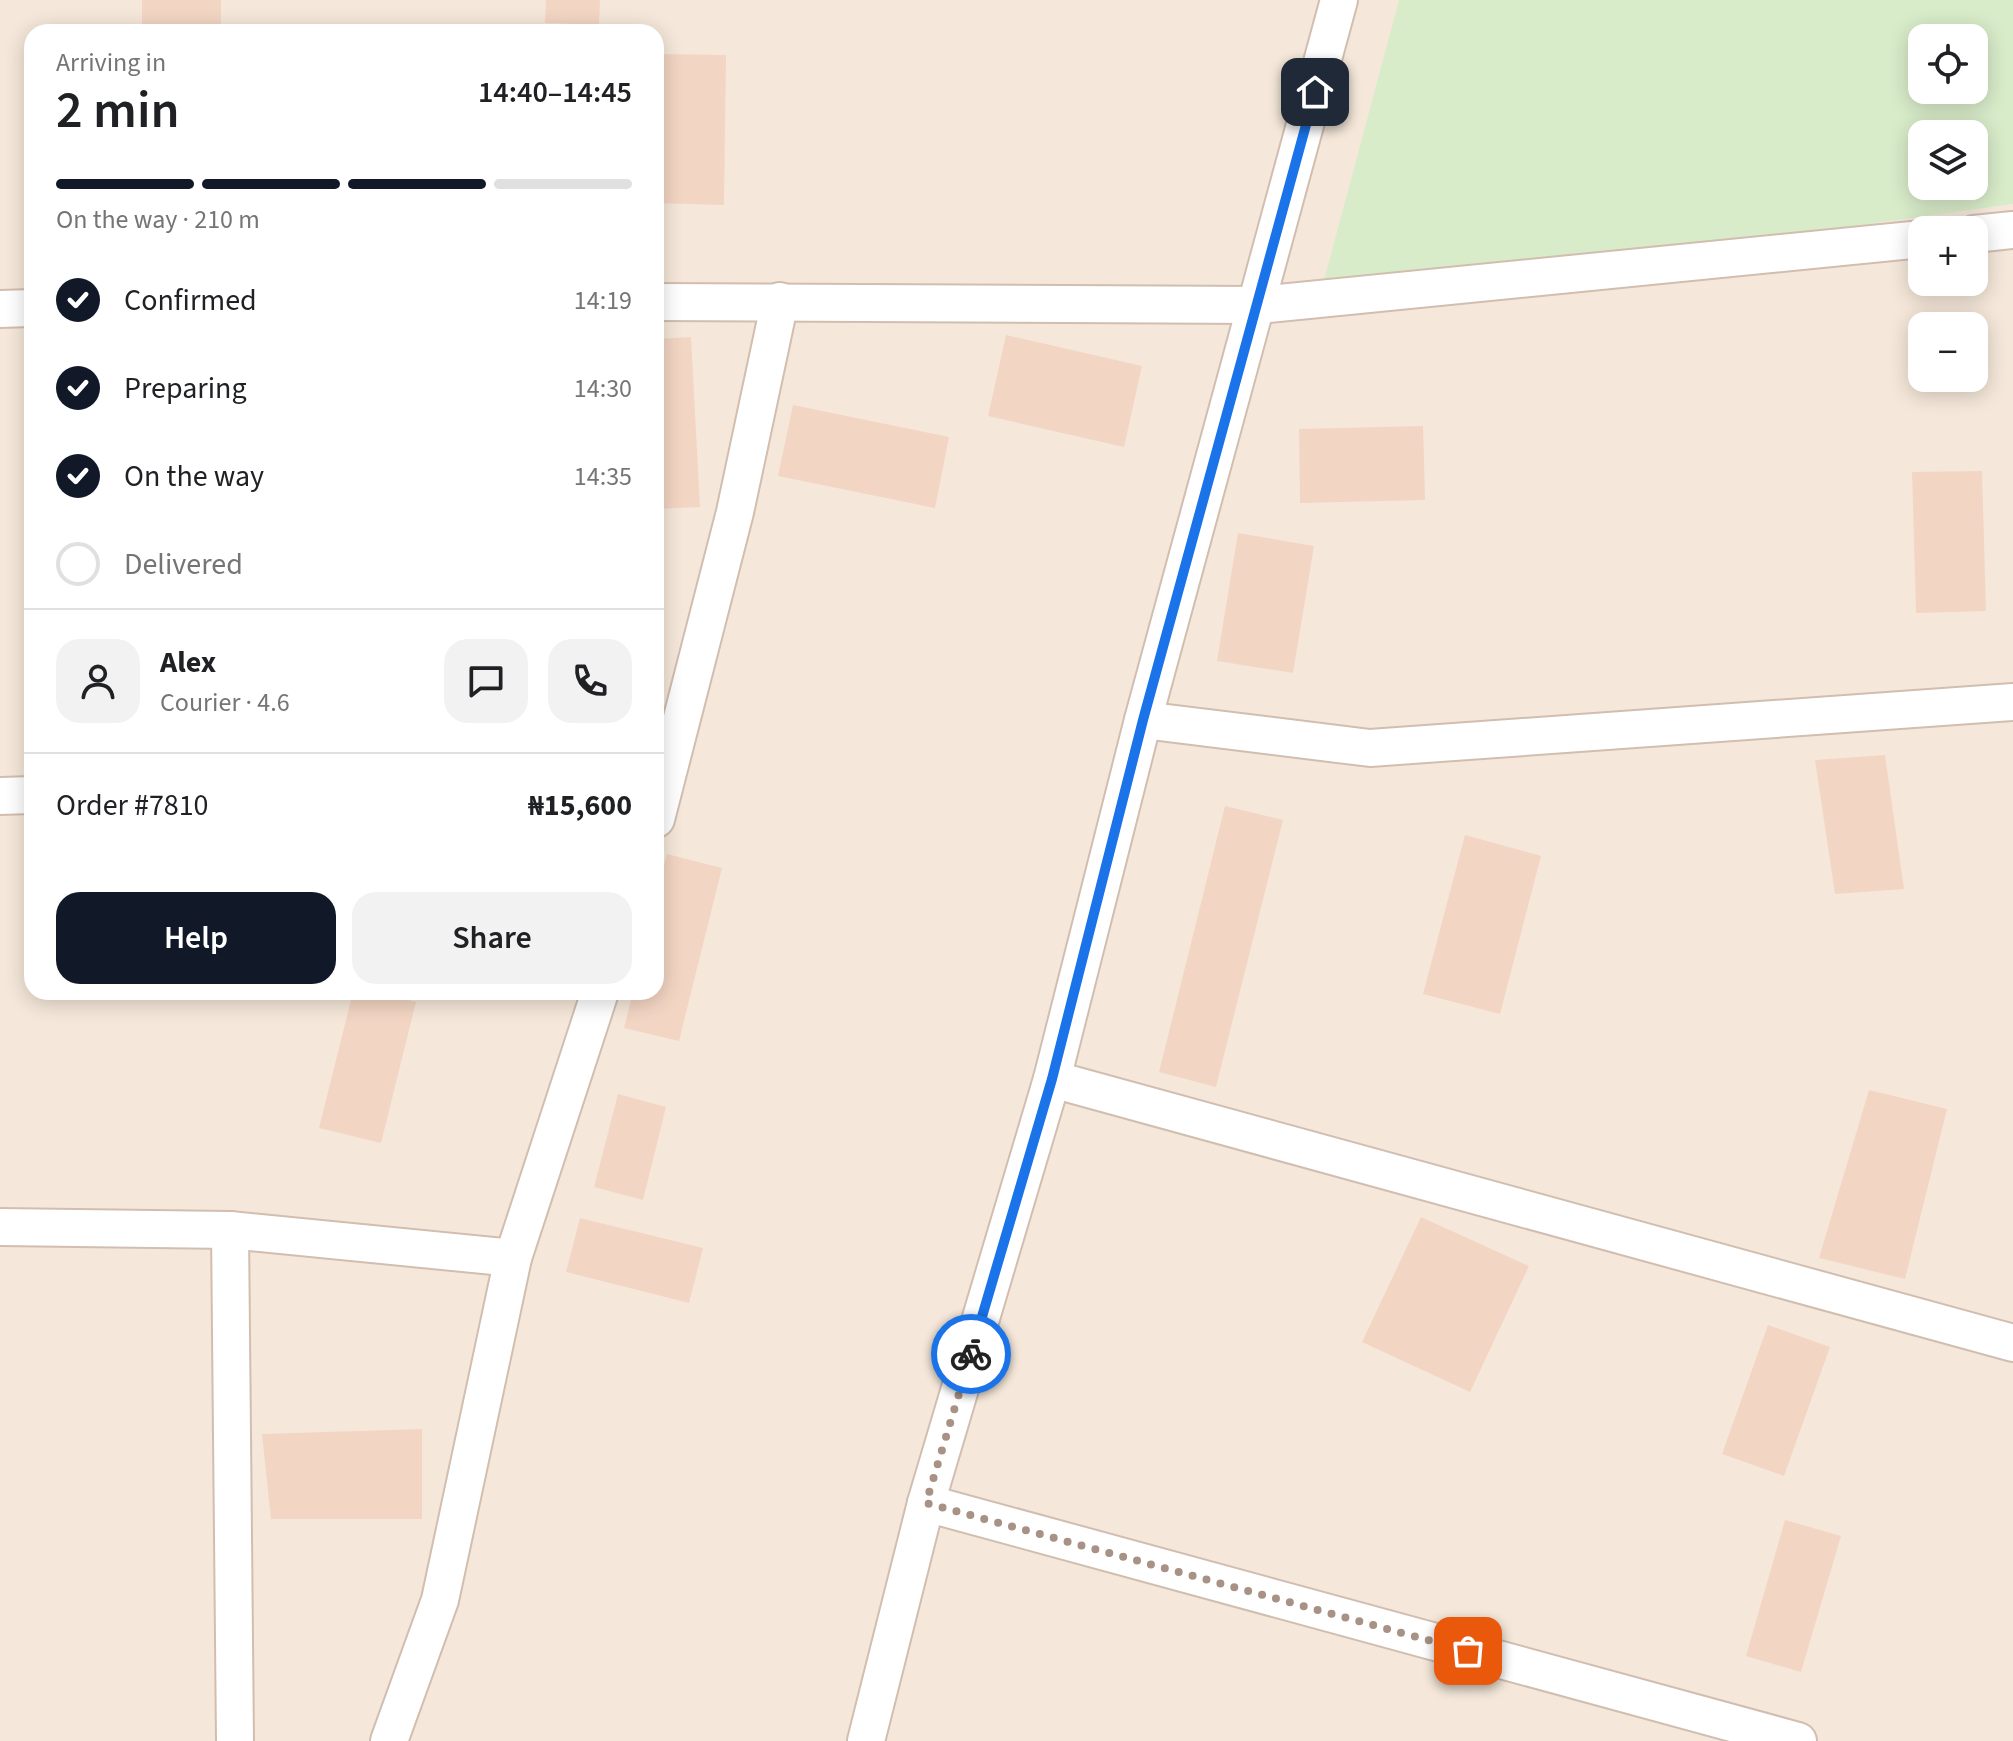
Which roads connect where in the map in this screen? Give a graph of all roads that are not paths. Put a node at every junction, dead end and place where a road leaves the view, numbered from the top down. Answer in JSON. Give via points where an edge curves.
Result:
{"nodes":[{"id":1,"x":1339,"y":0,"type":"edge"},
{"id":2,"x":2013,"y":230,"type":"edge"},
{"id":3,"x":1988,"y":233,"type":"edge"},
{"id":4,"x":1908,"y":240,"type":"edge"},
{"id":5,"x":780,"y":301,"type":"junction"},
{"id":6,"x":664,"y":302,"type":"edge"},
{"id":7,"x":1258,"y":305,"type":"junction"},
{"id":8,"x":24,"y":308,"type":"edge"},
{"id":9,"x":0,"y":309,"type":"edge"},
{"id":10,"x":2013,"y":702,"type":"edge"},
{"id":11,"x":1143,"y":720,"type":"junction"},
{"id":12,"x":664,"y":777,"type":"edge"},
{"id":13,"x":24,"y":795,"type":"edge"},
{"id":14,"x":0,"y":796,"type":"edge"},
{"id":15,"x":597,"y":1000,"type":"edge"},
{"id":16,"x":1052,"y":1079,"type":"junction"},
{"id":17,"x":0,"y":1227,"type":"edge"},
{"id":18,"x":230,"y":1230,"type":"junction"},
{"id":19,"x":513,"y":1258,"type":"junction"},
{"id":20,"x":2013,"y":1343,"type":"edge"},
{"id":21,"x":926,"y":1503,"type":"junction"},
{"id":22,"x":235,"y":1741,"type":"edge"},
{"id":23,"x":389,"y":1741,"type":"edge"},
{"id":24,"x":866,"y":1741,"type":"edge"},
{"id":25,"x":1798,"y":1741,"type":"edge"}],
"edges":[{"from":1,"to":7,"type":"street"},
{"from":2,"to":3,"type":"street"},
{"from":4,"to":7,"type":"street"},
{"from":5,"to":6,"type":"street"},
{"from":5,"to":7,"type":"street"},
{"from":5,"to":12,"type":"street","via":[[735,512]]},
{"from":7,"to":11,"type":"street"},
{"from":8,"to":9,"type":"street"},
{"from":10,"to":11,"type":"street","via":[[1370,748]]},
{"from":11,"to":16,"type":"street"},
{"from":13,"to":14,"type":"street"},
{"from":15,"to":19,"type":"street"},
{"from":16,"to":20,"type":"street"},
{"from":16,"to":21,"type":"street"},
{"from":17,"to":18,"type":"street"},
{"from":18,"to":19,"type":"street"},
{"from":18,"to":22,"type":"street"},
{"from":19,"to":23,"type":"street","via":[[440,1600]]},
{"from":21,"to":24,"type":"street"},
{"from":21,"to":25,"type":"street"}]}
